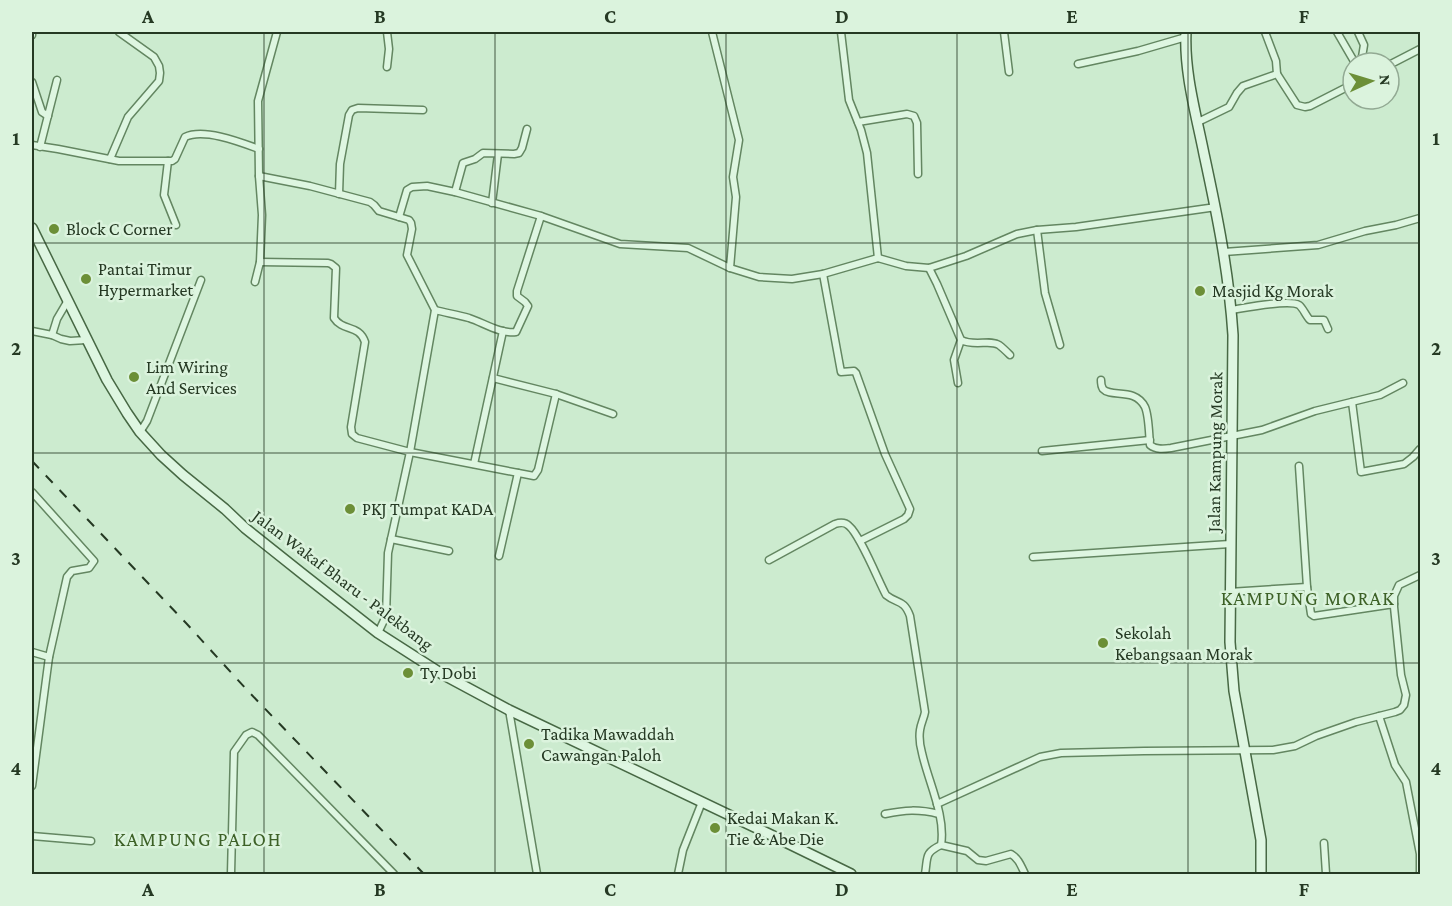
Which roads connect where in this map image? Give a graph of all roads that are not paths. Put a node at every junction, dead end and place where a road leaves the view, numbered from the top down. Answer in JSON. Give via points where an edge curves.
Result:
{"nodes":[{"id":1,"x":277,"y":32,"type":"edge"},
{"id":2,"x":387,"y":32,"type":"edge"},
{"id":3,"x":712,"y":32,"type":"edge"},
{"id":4,"x":841,"y":32,"type":"edge"},
{"id":5,"x":1004,"y":32,"type":"edge"},
{"id":6,"x":1264,"y":32,"type":"edge"},
{"id":7,"x":1337,"y":32,"type":"edge"},
{"id":8,"x":1358,"y":32,"type":"edge"},
{"id":9,"x":122,"y":33,"type":"edge"},
{"id":10,"x":1186,"y":34,"type":"edge"},
{"id":11,"x":1420,"y":49,"type":"edge"},
{"id":12,"x":1348,"y":51,"type":"edge"},
{"id":13,"x":1363,"y":51,"type":"edge"},
{"id":14,"x":1401,"y":59,"type":"edge"},
{"id":15,"x":1078,"y":64,"type":"dead end"},
{"id":16,"x":387,"y":67,"type":"dead end"},
{"id":17,"x":1009,"y":72,"type":"dead end"},
{"id":18,"x":1277,"y":74,"type":"junction"},
{"id":19,"x":57,"y":80,"type":"dead end"},
{"id":20,"x":32,"y":82,"type":"edge"},
{"id":21,"x":1341,"y":90,"type":"edge"},
{"id":22,"x":423,"y":110,"type":"dead end"},
{"id":23,"x":48,"y":116,"type":"junction"},
{"id":24,"x":858,"y":122,"type":"junction"},
{"id":25,"x":1198,"y":122,"type":"junction"},
{"id":26,"x":527,"y":129,"type":"dead end"},
{"id":27,"x":32,"y":145,"type":"edge"},
{"id":28,"x":40,"y":147,"type":"junction"},
{"id":29,"x":259,"y":149,"type":"junction"},
{"id":30,"x":498,"y":154,"type":"junction"},
{"id":31,"x":110,"y":159,"type":"junction"},
{"id":32,"x":168,"y":162,"type":"junction"},
{"id":33,"x":918,"y":174,"type":"dead end"},
{"id":34,"x":259,"y":176,"type":"junction"},
{"id":35,"x":455,"y":192,"type":"junction"},
{"id":36,"x":339,"y":194,"type":"junction"},
{"id":37,"x":492,"y":203,"type":"junction"},
{"id":38,"x":1216,"y":207,"type":"junction"},
{"id":39,"x":542,"y":216,"type":"junction"},
{"id":40,"x":399,"y":217,"type":"junction"},
{"id":41,"x":1420,"y":218,"type":"edge"},
{"id":42,"x":176,"y":225,"type":"dead end"},
{"id":43,"x":32,"y":228,"type":"edge"},
{"id":44,"x":1037,"y":230,"type":"junction"},
{"id":45,"x":1224,"y":252,"type":"junction"},
{"id":46,"x":878,"y":258,"type":"junction"},
{"id":47,"x":260,"y":262,"type":"junction"},
{"id":48,"x":730,"y":268,"type":"junction"},
{"id":49,"x":929,"y":268,"type":"junction"},
{"id":50,"x":823,"y":273,"type":"junction"},
{"id":51,"x":201,"y":280,"type":"dead end"},
{"id":52,"x":255,"y":282,"type":"dead end"},
{"id":53,"x":67,"y":302,"type":"junction"},
{"id":54,"x":435,"y":310,"type":"junction"},
{"id":55,"x":1231,"y":310,"type":"junction"},
{"id":56,"x":1328,"y":329,"type":"dead end"},
{"id":57,"x":503,"y":331,"type":"junction"},
{"id":58,"x":32,"y":332,"type":"edge"},
{"id":59,"x":52,"y":335,"type":"junction"},
{"id":60,"x":86,"y":340,"type":"junction"},
{"id":61,"x":961,"y":340,"type":"junction"},
{"id":62,"x":1060,"y":345,"type":"dead end"},
{"id":63,"x":1010,"y":356,"type":"dead end"},
{"id":64,"x":493,"y":378,"type":"junction"},
{"id":65,"x":1101,"y":380,"type":"dead end"},
{"id":66,"x":958,"y":382,"type":"dead end"},
{"id":67,"x":1403,"y":383,"type":"dead end"},
{"id":68,"x":556,"y":394,"type":"junction"},
{"id":69,"x":1352,"y":402,"type":"junction"},
{"id":70,"x":613,"y":414,"type":"dead end"},
{"id":71,"x":140,"y":432,"type":"junction"},
{"id":72,"x":1231,"y":436,"type":"junction"},
{"id":73,"x":1150,"y":440,"type":"junction"},
{"id":74,"x":1420,"y":449,"type":"edge"},
{"id":75,"x":1042,"y":451,"type":"dead end"},
{"id":76,"x":410,"y":452,"type":"junction"},
{"id":77,"x":474,"y":464,"type":"junction"},
{"id":78,"x":1299,"y":466,"type":"dead end"},
{"id":79,"x":518,"y":473,"type":"junction"},
{"id":80,"x":32,"y":492,"type":"edge"},
{"id":81,"x":391,"y":539,"type":"junction"},
{"id":82,"x":860,"y":541,"type":"junction"},
{"id":83,"x":1230,"y":544,"type":"junction"},
{"id":84,"x":449,"y":551,"type":"dead end"},
{"id":85,"x":500,"y":555,"type":"dead end"},
{"id":86,"x":1033,"y":557,"type":"dead end"},
{"id":87,"x":769,"y":560,"type":"dead end"},
{"id":88,"x":1420,"y":575,"type":"edge"},
{"id":89,"x":1307,"y":587,"type":"junction"},
{"id":90,"x":1229,"y":592,"type":"junction"},
{"id":91,"x":1394,"y":604,"type":"junction"},
{"id":92,"x":378,"y":633,"type":"junction"},
{"id":93,"x":32,"y":652,"type":"edge"},
{"id":94,"x":49,"y":657,"type":"junction"},
{"id":95,"x":509,"y":710,"type":"junction"},
{"id":96,"x":1380,"y":716,"type":"junction"},
{"id":97,"x":1245,"y":750,"type":"junction"},
{"id":98,"x":32,"y":786,"type":"edge"},
{"id":99,"x":702,"y":802,"type":"junction"},
{"id":100,"x":937,"y":804,"type":"junction"},
{"id":101,"x":885,"y":814,"type":"dead end"},
{"id":102,"x":939,"y":814,"type":"junction"},
{"id":103,"x":32,"y":836,"type":"edge"},
{"id":104,"x":91,"y":841,"type":"dead end"},
{"id":105,"x":1324,"y":843,"type":"dead end"},
{"id":106,"x":941,"y":845,"type":"junction"},
{"id":107,"x":837,"y":872,"type":"edge"},
{"id":108,"x":231,"y":874,"type":"edge"},
{"id":109,"x":394,"y":874,"type":"edge"},
{"id":110,"x":537,"y":874,"type":"edge"},
{"id":111,"x":678,"y":874,"type":"edge"},
{"id":112,"x":851,"y":874,"type":"edge"},
{"id":113,"x":925,"y":874,"type":"edge"},
{"id":114,"x":1025,"y":874,"type":"edge"},
{"id":115,"x":1261,"y":874,"type":"edge"},
{"id":116,"x":1326,"y":874,"type":"edge"},
{"id":117,"x":1420,"y":874,"type":"edge"}],
"edges":[{"from":1,"to":29,"type":"street","via":[[258,101]]},
{"from":2,"to":16,"type":"street"},
{"from":3,"to":48,"type":"street","via":[[739,140],[733,177],[736,197]]},
{"from":4,"to":24,"type":"street","via":[[849,100]]},
{"from":5,"to":17,"type":"street"},
{"from":6,"to":18,"type":"street"},
{"from":7,"to":12,"type":"street"},
{"from":8,"to":13,"type":"street"},
{"from":9,"to":31,"type":"street","via":[[154,57],[160,73],[159,81],[128,117]]},
{"from":10,"to":15,"type":"street","via":[[1138,51]]},
{"from":10,"to":25,"type":"main road","name":"Jalan Kampung Morak"},
{"from":11,"to":14,"type":"street"},
{"from":18,"to":21,"type":"street","via":[[1297,105],[1310,106]]},
{"from":18,"to":25,"type":"street","via":[[1243,86],[1229,107]]},
{"from":19,"to":23,"type":"street"},
{"from":20,"to":23,"type":"street","via":[[42,112]]},
{"from":22,"to":36,"type":"street","via":[[352,110],[340,164]]},
{"from":23,"to":28,"type":"street"},
{"from":24,"to":33,"type":"street","via":[[914,116]]},
{"from":24,"to":46,"type":"street","via":[[867,153]]},
{"from":25,"to":38,"type":"main road","name":"Jalan Kampung Morak"},
{"from":26,"to":30,"type":"street","via":[[519,153]]},
{"from":27,"to":28,"type":"street"},
{"from":28,"to":31,"type":"street"},
{"from":29,"to":32,"type":"street","via":[[215,136],[191,135],[185,137],[175,159]]},
{"from":29,"to":34,"type":"street"},
{"from":30,"to":35,"type":"street","via":[[483,153],[464,164]]},
{"from":30,"to":37,"type":"street"},
{"from":31,"to":32,"type":"street"},
{"from":32,"to":42,"type":"street","via":[[164,195]]},
{"from":34,"to":36,"type":"street"},
{"from":34,"to":47,"type":"street"},
{"from":35,"to":37,"type":"street"},
{"from":35,"to":40,"type":"street","via":[[412,187],[406,192]]},
{"from":36,"to":40,"type":"street","via":[[372,203],[379,211]]},
{"from":37,"to":39,"type":"street"},
{"from":38,"to":44,"type":"street"},
{"from":38,"to":45,"type":"main road","name":"Jalan Kampung Morak"},
{"from":39,"to":48,"type":"street","via":[[620,244],[688,248]]},
{"from":39,"to":57,"type":"street","via":[[516,294],[528,309],[516,332]]},
{"from":40,"to":54,"type":"street","via":[[411,223],[406,255]]},
{"from":41,"to":45,"type":"street","via":[[1323,244]]},
{"from":43,"to":53,"type":"main road","name":"Jalan Wakaf Bharu - Palekbang"},
{"from":44,"to":49,"type":"street","via":[[1005,238]]},
{"from":44,"to":62,"type":"street","via":[[1045,293]]},
{"from":45,"to":55,"type":"main road","name":"Jalan Kampung Morak"},
{"from":46,"to":49,"type":"street"},
{"from":46,"to":50,"type":"street"},
{"from":47,"to":52,"type":"street"},
{"from":47,"to":76,"type":"street","via":[[334,266],[334,318],[358,331],[365,342],[351,431],[361,440]]},
{"from":48,"to":50,"type":"street","via":[[759,277],[792,279]]},
{"from":49,"to":61,"type":"street"},
{"from":50,"to":82,"type":"street","via":[[841,372],[856,373],[909,509],[904,519]]},
{"from":51,"to":71,"type":"street"},
{"from":53,"to":59,"type":"street"},
{"from":53,"to":60,"type":"main road","name":"Jalan Wakaf Bharu - Palekbang"},
{"from":54,"to":57,"type":"street"},
{"from":54,"to":76,"type":"street"},
{"from":55,"to":56,"type":"street","via":[[1293,303],[1310,320],[1324,320]]},
{"from":55,"to":72,"type":"main road","name":"Jalan Kampung Morak"},
{"from":57,"to":64,"type":"street"},
{"from":58,"to":59,"type":"street"},
{"from":59,"to":60,"type":"street","via":[[70,341]]},
{"from":60,"to":71,"type":"main road","name":"Jalan Wakaf Bharu - Palekbang"},
{"from":61,"to":63,"type":"street","via":[[969,344],[997,344]]},
{"from":61,"to":66,"type":"street","via":[[954,360]]},
{"from":64,"to":68,"type":"street"},
{"from":64,"to":77,"type":"street"},
{"from":65,"to":73,"type":"street","via":[[1106,391],[1132,395],[1146,408]]},
{"from":67,"to":69,"type":"street"},
{"from":68,"to":70,"type":"street"},
{"from":68,"to":79,"type":"street","via":[[536,474]]},
{"from":69,"to":72,"type":"street"},
{"from":69,"to":74,"type":"street","via":[[1361,472],[1398,466]]},
{"from":71,"to":92,"type":"main road","name":"Jalan Wakaf Bharu - Palekbang","via":[[245,528]]},
{"from":72,"to":73,"type":"street","via":[[1160,449],[1153,448]]},
{"from":72,"to":83,"type":"main road","name":"Jalan Kampung Morak"},
{"from":73,"to":75,"type":"street"},
{"from":76,"to":77,"type":"street"},
{"from":76,"to":81,"type":"street"},
{"from":77,"to":79,"type":"street"},
{"from":78,"to":89,"type":"street"},
{"from":79,"to":85,"type":"street"},
{"from":80,"to":94,"type":"street","via":[[94,561],[89,568],[68,575]]},
{"from":81,"to":84,"type":"street"},
{"from":81,"to":92,"type":"street","via":[[386,616]]},
{"from":82,"to":87,"type":"street","via":[[841,522]]},
{"from":82,"to":100,"type":"street","via":[[886,595],[904,604],[910,616],[925,712],[920,728],[922,752]]},
{"from":83,"to":86,"type":"street"},
{"from":83,"to":90,"type":"main road","name":"Jalan Kampung Morak"},
{"from":88,"to":91,"type":"street","via":[[1398,585]]},
{"from":89,"to":90,"type":"street"},
{"from":89,"to":91,"type":"street","via":[[1312,616]]},
{"from":90,"to":97,"type":"main road","name":"Jalan Kampung Morak","via":[[1231,666]]},
{"from":91,"to":96,"type":"street","via":[[1406,701],[1400,710]]},
{"from":92,"to":95,"type":"main road","name":"Jalan Wakaf Bharu - Palekbang","via":[[442,675]]},
{"from":93,"to":94,"type":"street"},
{"from":94,"to":98,"type":"street"},
{"from":95,"to":99,"type":"main road","name":"Jalan Wakaf Bharu - Palekbang"},
{"from":95,"to":110,"type":"street"},
{"from":96,"to":97,"type":"street","via":[[1295,746]]},
{"from":96,"to":117,"type":"street","via":[[1395,765],[1406,782],[1420,854]]},
{"from":97,"to":100,"type":"street","via":[[1061,753],[1040,757]]},
{"from":97,"to":115,"type":"main road","name":"Jalan Kampung Morak","via":[[1261,840]]},
{"from":99,"to":107,"type":"main road","name":"Jalan Wakaf Bharu - Palekbang"},
{"from":99,"to":111,"type":"street"},
{"from":100,"to":102,"type":"street"},
{"from":101,"to":102,"type":"street","via":[[921,810]]},
{"from":102,"to":106,"type":"street"},
{"from":103,"to":104,"type":"street"},
{"from":105,"to":116,"type":"street"},
{"from":106,"to":113,"type":"street","via":[[927,856]]},
{"from":106,"to":114,"type":"street","via":[[967,851],[978,860],[1011,854]]},
{"from":107,"to":112,"type":"main road","name":"Jalan Wakaf Bharu - Palekbang"},
{"from":108,"to":109,"type":"street","via":[[234,752],[252,732]]}]}
